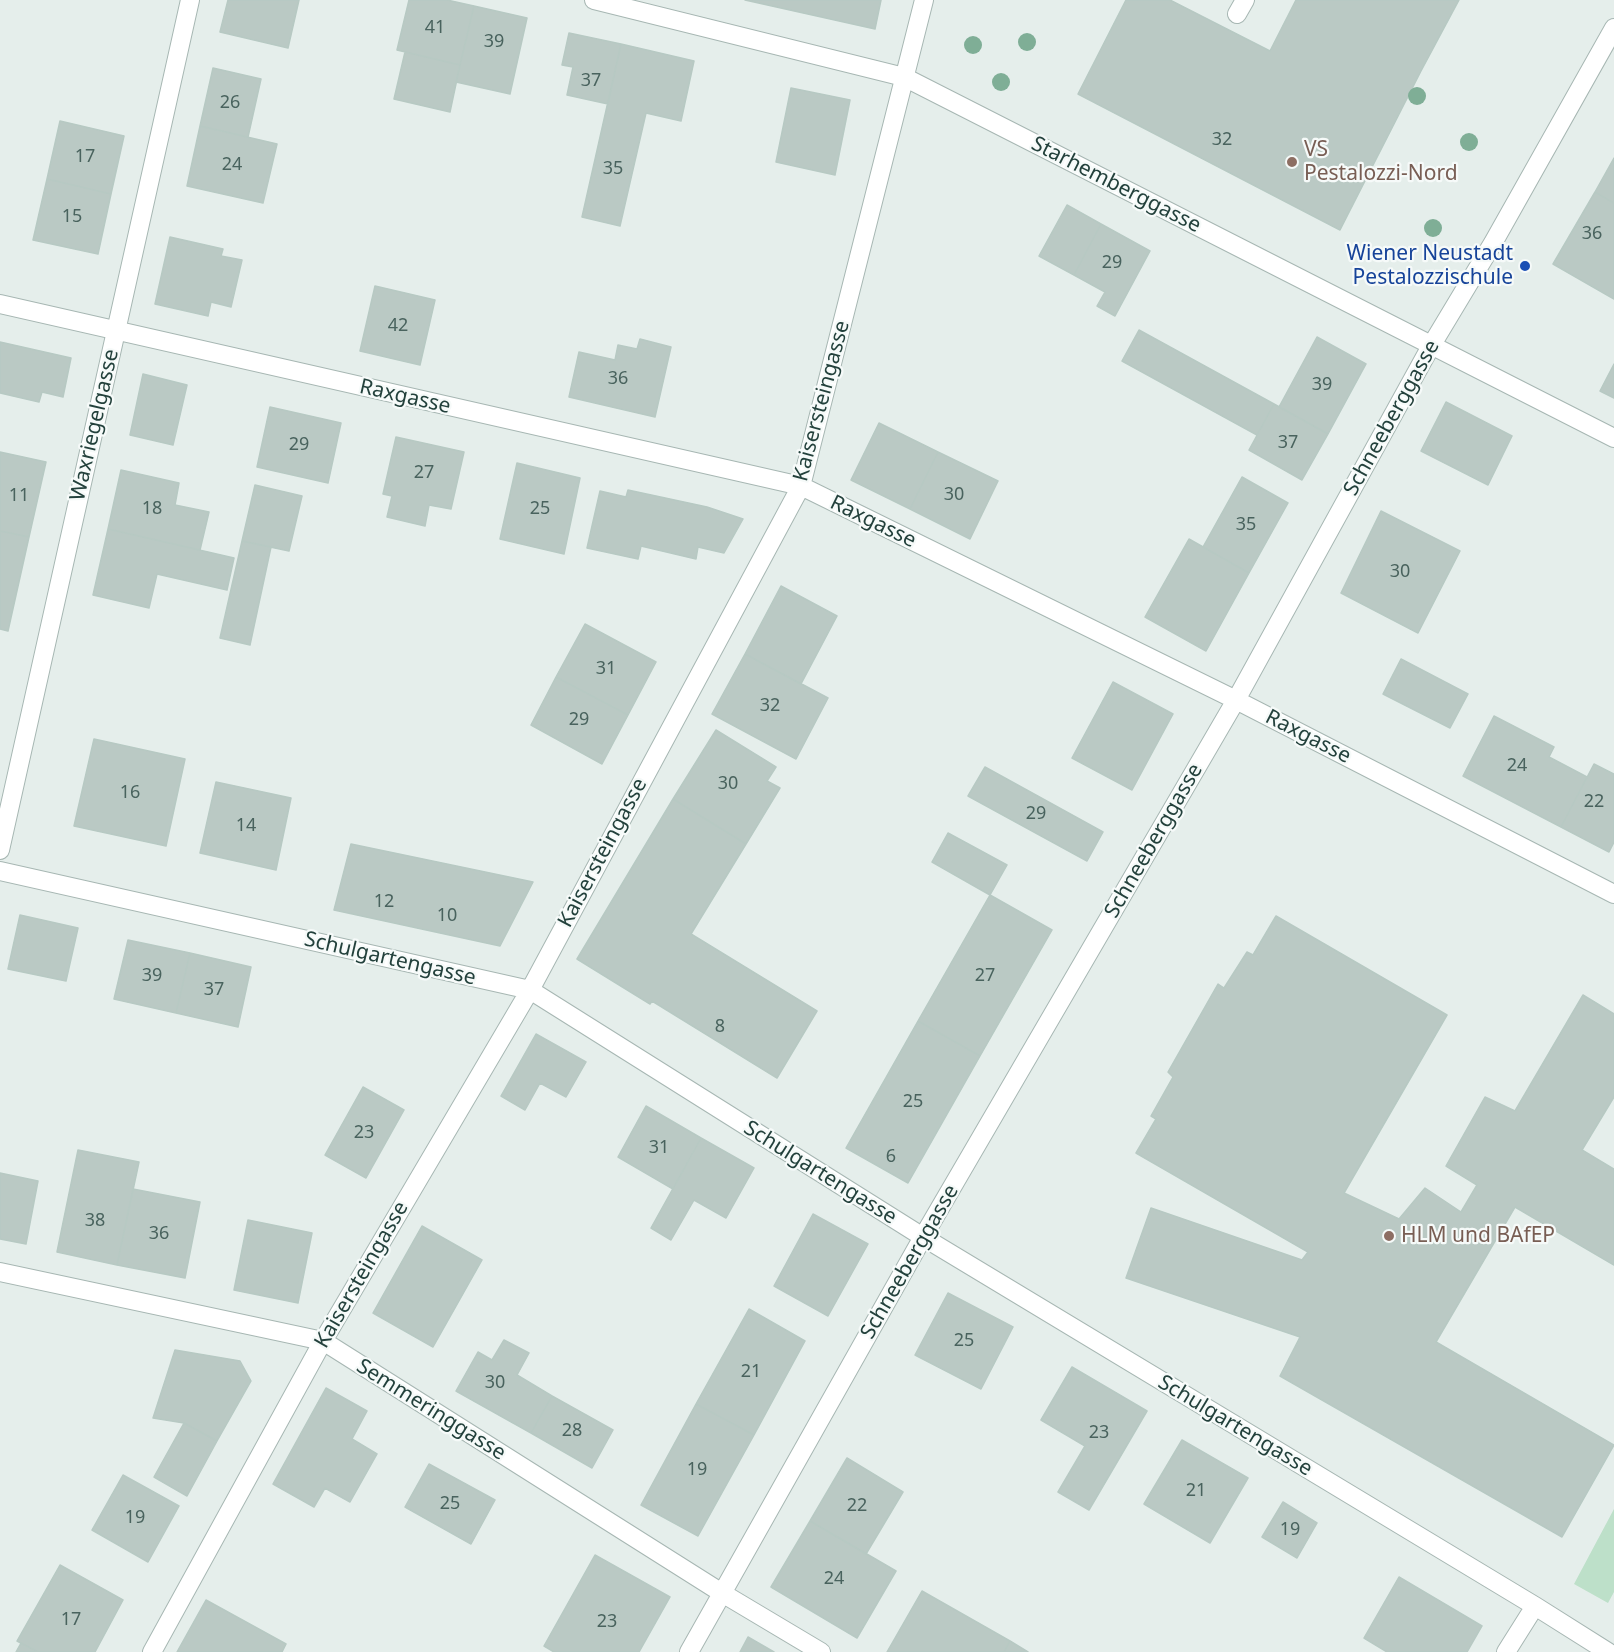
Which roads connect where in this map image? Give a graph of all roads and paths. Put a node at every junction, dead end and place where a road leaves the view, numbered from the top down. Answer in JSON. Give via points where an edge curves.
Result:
{"nodes":[{"id":1,"x":190,"y":0,"type":"edge"},
{"id":2,"x":594,"y":0,"type":"edge"},
{"id":3,"x":924,"y":0,"type":"edge"},
{"id":4,"x":1614,"y":28,"type":"edge"},
{"id":5,"x":904,"y":77,"type":"junction"},
{"id":6,"x":0,"y":304,"type":"edge"},
{"id":7,"x":116,"y":332,"type":"junction"},
{"id":8,"x":1431,"y":346,"type":"junction"},
{"id":9,"x":1614,"y":438,"type":"edge"},
{"id":10,"x":801,"y":486,"type":"junction"},
{"id":11,"x":1236,"y":700,"type":"junction"},
{"id":12,"x":0,"y":850,"type":"edge"},
{"id":13,"x":0,"y":871,"type":"edge"},
{"id":14,"x":1614,"y":894,"type":"edge"},
{"id":15,"x":530,"y":990,"type":"junction"},
{"id":16,"x":923,"y":1237,"type":"junction"},
{"id":17,"x":0,"y":1272,"type":"edge"},
{"id":18,"x":323,"y":1341,"type":"junction"},
{"id":19,"x":722,"y":1593,"type":"junction"},
{"id":20,"x":1535,"y":1606,"type":"junction"},
{"id":21,"x":152,"y":1652,"type":"edge"},
{"id":22,"x":689,"y":1652,"type":"edge"},
{"id":23,"x":821,"y":1652,"type":"edge"},
{"id":24,"x":1506,"y":1652,"type":"edge"},
{"id":25,"x":1608,"y":1652,"type":"edge"}],
"edges":[{"from":1,"to":7,"type":"street","name":"Waxriegelgasse"},
{"from":2,"to":5,"type":"street","name":"Starhemberggasse"},
{"from":3,"to":5,"type":"street","name":"Kaisersteingasse"},
{"from":4,"to":8,"type":"street","name":"Schneeberggasse"},
{"from":5,"to":8,"type":"street","name":"Starhemberggasse"},
{"from":5,"to":10,"type":"street","name":"Kaisersteingasse"},
{"from":6,"to":7,"type":"street","name":"Raxgasse"},
{"from":7,"to":10,"type":"street","name":"Raxgasse"},
{"from":7,"to":12,"type":"street","name":"Waxriegelgasse"},
{"from":8,"to":9,"type":"street","name":"Starhemberggasse"},
{"from":8,"to":11,"type":"street","name":"Schneeberggasse"},
{"from":10,"to":11,"type":"street","name":"Raxgasse"},
{"from":10,"to":15,"type":"street","name":"Kaisersteingasse"},
{"from":11,"to":14,"type":"street","name":"Raxgasse"},
{"from":11,"to":16,"type":"street","name":"Schneeberggasse"},
{"from":13,"to":15,"type":"street","name":"Schulgartengasse"},
{"from":15,"to":16,"type":"street","name":"Schulgartengasse"},
{"from":15,"to":18,"type":"street","name":"Kaisersteingasse"},
{"from":16,"to":19,"type":"street","name":"Schneeberggasse"},
{"from":16,"to":20,"type":"street","name":"Schulgartengasse"},
{"from":17,"to":18,"type":"street","name":"Semmeringgasse"},
{"from":18,"to":19,"type":"street","name":"Semmeringgasse"},
{"from":18,"to":21,"type":"street","name":"Kaisersteingasse"},
{"from":19,"to":22,"type":"street","name":"Schneeberggasse"},
{"from":19,"to":23,"type":"street","name":"Semmeringgasse"},
{"from":20,"to":24,"type":"street"},
{"from":20,"to":25,"type":"street","name":"Schulgartengasse"}]}
